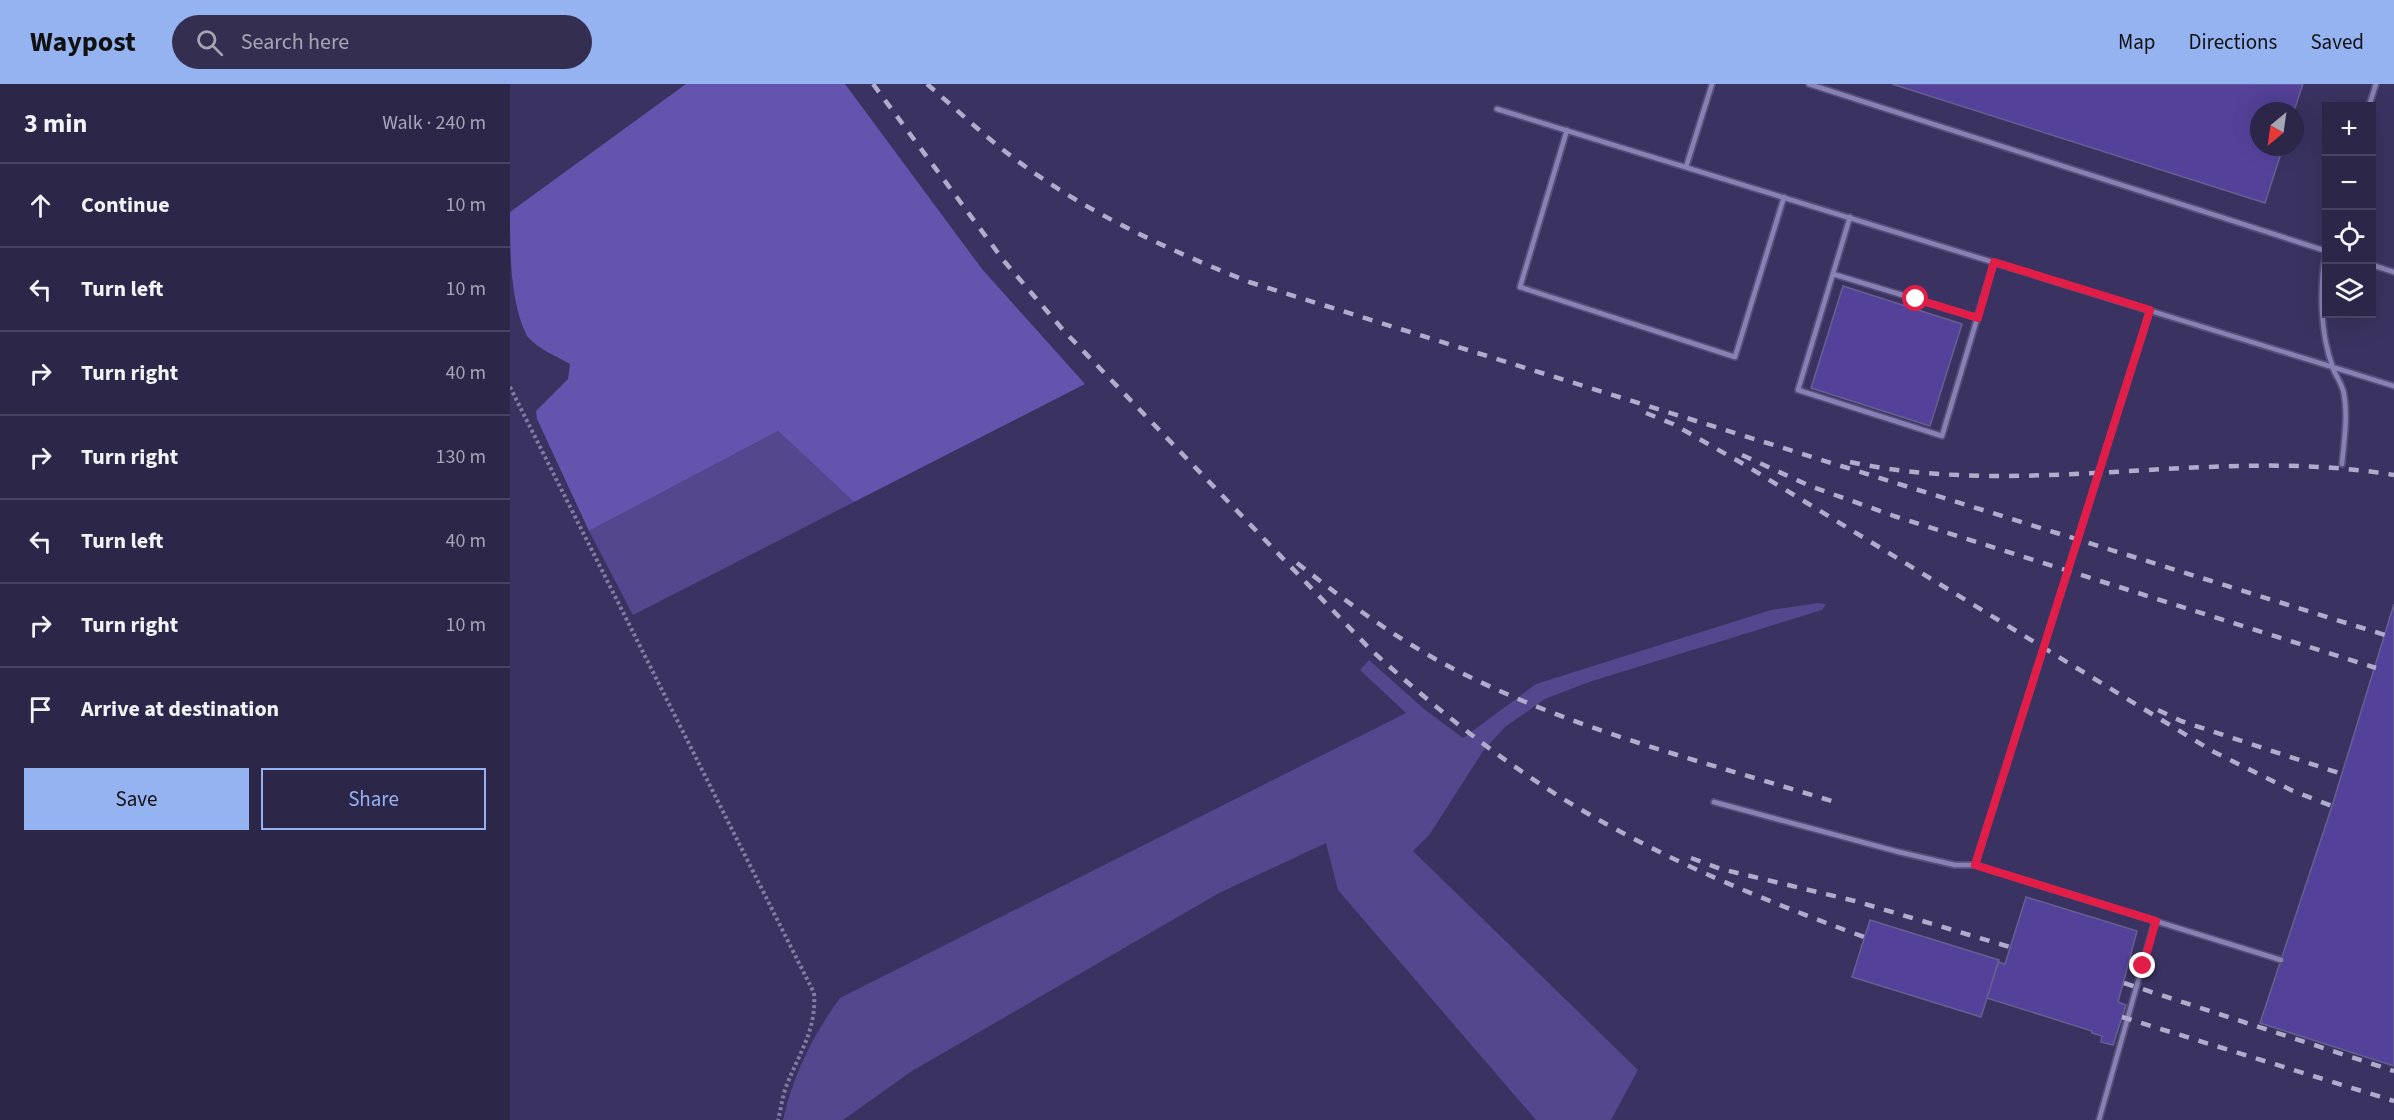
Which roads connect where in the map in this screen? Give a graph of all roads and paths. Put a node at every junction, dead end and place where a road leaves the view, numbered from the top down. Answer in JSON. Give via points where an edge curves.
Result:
{"nodes":[{"id":1,"x":1712,"y":84,"type":"edge"},
{"id":2,"x":1809,"y":84,"type":"edge"},
{"id":3,"x":2376,"y":84,"type":"edge"},
{"id":4,"x":2370,"y":102,"type":"edge"},
{"id":5,"x":1497,"y":109,"type":"dead end"},
{"id":6,"x":1567,"y":130,"type":"junction"},
{"id":7,"x":1686,"y":167,"type":"junction"},
{"id":8,"x":1784,"y":197,"type":"junction"},
{"id":9,"x":1850,"y":217,"type":"junction"},
{"id":10,"x":2322,"y":251,"type":"edge"},
{"id":11,"x":1994,"y":262,"type":"junction"},
{"id":12,"x":2324,"y":264,"type":"edge"},
{"id":13,"x":2376,"y":266,"type":"edge"},
{"id":14,"x":2394,"y":272,"type":"edge"},
{"id":15,"x":1833,"y":274,"type":"junction"},
{"id":16,"x":2150,"y":310,"type":"junction"},
{"id":17,"x":1978,"y":318,"type":"junction"},
{"id":18,"x":2332,"y":367,"type":"junction"},
{"id":19,"x":2394,"y":386,"type":"edge"},
{"id":20,"x":510,"y":387,"type":"edge"},
{"id":21,"x":2342,"y":464,"type":"dead end"},
{"id":22,"x":1714,"y":802,"type":"dead end"},
{"id":23,"x":1975,"y":865,"type":"junction"},
{"id":24,"x":2156,"y":921,"type":"junction"},
{"id":25,"x":2281,"y":960,"type":"dead end"},
{"id":26,"x":778,"y":1120,"type":"edge"},
{"id":27,"x":2099,"y":1120,"type":"edge"}],
"edges":[{"from":1,"to":7,"type":"lane"},
{"from":2,"to":10,"type":"lane"},
{"from":3,"to":4,"type":"lane"},
{"from":5,"to":6,"type":"lane"},
{"from":6,"to":7,"type":"lane"},
{"from":6,"to":8,"type":"lane","via":[[1520,287],[1736,357]]},
{"from":7,"to":8,"type":"lane"},
{"from":8,"to":9,"type":"lane"},
{"from":9,"to":11,"type":"lane"},
{"from":9,"to":15,"type":"lane"},
{"from":11,"to":16,"type":"lane"},
{"from":11,"to":17,"type":"lane"},
{"from":12,"to":18,"type":"lane","via":[[2322,314]]},
{"from":13,"to":14,"type":"lane"},
{"from":15,"to":17,"type":"lane"},
{"from":15,"to":17,"type":"lane","via":[[1798,390],[1942,436]]},
{"from":16,"to":18,"type":"lane"},
{"from":16,"to":23,"type":"lane"},
{"from":18,"to":19,"type":"lane"},
{"from":18,"to":21,"type":"lane","via":[[2344,391]]},
{"from":20,"to":26,"type":"path","via":[[814,993],[816,1011],[810,1035],[785,1089]]},
{"from":22,"to":23,"type":"lane","via":[[1899,852],[1956,865]]},
{"from":23,"to":24,"type":"lane"},
{"from":24,"to":25,"type":"lane"},
{"from":24,"to":27,"type":"lane"}]}
